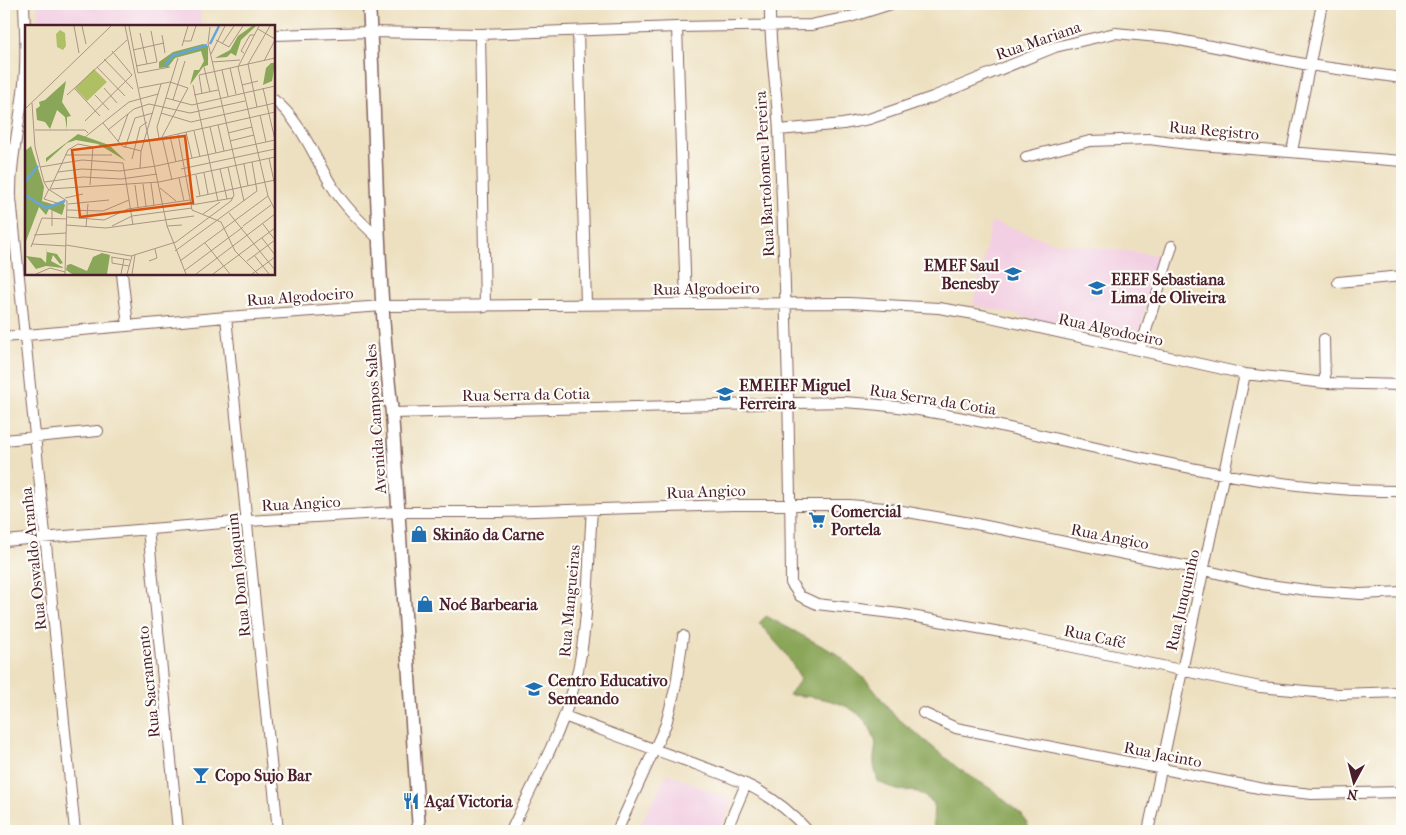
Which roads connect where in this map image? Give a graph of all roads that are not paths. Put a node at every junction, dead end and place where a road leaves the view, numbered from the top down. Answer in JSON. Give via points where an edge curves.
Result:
{"nodes":[{"id":1,"x":24,"y":4,"type":"edge"},
{"id":2,"x":369,"y":4,"type":"edge"},
{"id":3,"x":770,"y":4,"type":"edge"},
{"id":4,"x":891,"y":4,"type":"edge"},
{"id":5,"x":1322,"y":4,"type":"edge"},
{"id":6,"x":25,"y":25,"type":"edge"},
{"id":7,"x":677,"y":26,"type":"junction"},
{"id":8,"x":770,"y":26,"type":"junction"},
{"id":9,"x":370,"y":32,"type":"junction"},
{"id":10,"x":578,"y":32,"type":"junction"},
{"id":11,"x":480,"y":34,"type":"junction"},
{"id":12,"x":275,"y":35,"type":"edge"},
{"id":13,"x":25,"y":60,"type":"edge"},
{"id":14,"x":1309,"y":65,"type":"junction"},
{"id":15,"x":1402,"y":78,"type":"edge"},
{"id":16,"x":275,"y":101,"type":"edge"},
{"id":17,"x":779,"y":130,"type":"junction"},
{"id":18,"x":1292,"y":151,"type":"junction"},
{"id":19,"x":1026,"y":158,"type":"dead end"},
{"id":20,"x":1402,"y":161,"type":"edge"},
{"id":21,"x":378,"y":238,"type":"junction"},
{"id":22,"x":1172,"y":246,"type":"dead end"},
{"id":23,"x":122,"y":275,"type":"edge"},
{"id":24,"x":1402,"y":276,"type":"edge"},
{"id":25,"x":1338,"y":282,"type":"dead end"},
{"id":26,"x":784,"y":302,"type":"junction"},
{"id":27,"x":586,"y":303,"type":"junction"},
{"id":28,"x":686,"y":304,"type":"junction"},
{"id":29,"x":383,"y":306,"type":"junction"},
{"id":30,"x":485,"y":307,"type":"junction"},
{"id":31,"x":226,"y":317,"type":"junction"},
{"id":32,"x":128,"y":326,"type":"junction"},
{"id":33,"x":26,"y":335,"type":"junction"},
{"id":34,"x":4,"y":337,"type":"edge"},
{"id":35,"x":1324,"y":338,"type":"dead end"},
{"id":36,"x":1140,"y":350,"type":"junction"},
{"id":37,"x":1245,"y":374,"type":"junction"},
{"id":38,"x":1325,"y":383,"type":"junction"},
{"id":39,"x":1402,"y":385,"type":"edge"},
{"id":40,"x":788,"y":403,"type":"junction"},
{"id":41,"x":392,"y":413,"type":"junction"},
{"id":42,"x":98,"y":431,"type":"dead end"},
{"id":43,"x":34,"y":438,"type":"junction"},
{"id":44,"x":4,"y":440,"type":"edge"},
{"id":45,"x":1225,"y":475,"type":"junction"},
{"id":46,"x":1402,"y":491,"type":"edge"},
{"id":47,"x":790,"y":504,"type":"junction"},
{"id":48,"x":592,"y":510,"type":"junction"},
{"id":49,"x":398,"y":512,"type":"junction"},
{"id":50,"x":248,"y":521,"type":"junction"},
{"id":51,"x":148,"y":529,"type":"junction"},
{"id":52,"x":46,"y":536,"type":"junction"},
{"id":53,"x":4,"y":541,"type":"edge"},
{"id":54,"x":1204,"y":570,"type":"junction"},
{"id":55,"x":791,"y":583,"type":"joint"},
{"id":56,"x":1402,"y":592,"type":"edge"},
{"id":57,"x":683,"y":636,"type":"dead end"},
{"id":58,"x":1181,"y":671,"type":"junction"},
{"id":59,"x":1402,"y":692,"type":"edge"},
{"id":60,"x":923,"y":714,"type":"dead end"},
{"id":61,"x":564,"y":716,"type":"junction"},
{"id":62,"x":656,"y":748,"type":"junction"},
{"id":63,"x":1162,"y":769,"type":"junction"},
{"id":64,"x":746,"y":784,"type":"junction"},
{"id":65,"x":1402,"y":792,"type":"edge"},
{"id":66,"x":75,"y":831,"type":"edge"},
{"id":67,"x":178,"y":831,"type":"edge"},
{"id":68,"x":278,"y":831,"type":"edge"},
{"id":69,"x":419,"y":831,"type":"edge"},
{"id":70,"x":511,"y":831,"type":"edge"},
{"id":71,"x":617,"y":831,"type":"edge"},
{"id":72,"x":726,"y":831,"type":"edge"},
{"id":73,"x":808,"y":831,"type":"edge"},
{"id":74,"x":1148,"y":831,"type":"edge"}],
"edges":[{"from":1,"to":6,"type":"street","name":"Rua Oswaldo Aranha"},
{"from":2,"to":9,"type":"street","name":"Avenida Campos Sales"},
{"from":3,"to":8,"type":"street","name":"Rua Bartolomeu Pereira"},
{"from":4,"to":8,"type":"street","via":[[811,25]]},
{"from":5,"to":14,"type":"street"},
{"from":7,"to":8,"type":"street"},
{"from":7,"to":10,"type":"street"},
{"from":7,"to":28,"type":"street"},
{"from":8,"to":17,"type":"street","name":"Rua Bartolomeu Pereira"},
{"from":9,"to":11,"type":"street"},
{"from":9,"to":12,"type":"street"},
{"from":9,"to":21,"type":"street","name":"Avenida Campos Sales"},
{"from":10,"to":11,"type":"street"},
{"from":10,"to":27,"type":"street"},
{"from":11,"to":30,"type":"street"},
{"from":13,"to":33,"type":"street","name":"Rua Oswaldo Aranha","via":[[11,180]]},
{"from":14,"to":15,"type":"street","name":"Rua Mariana"},
{"from":14,"to":17,"type":"street","name":"Rua Mariana","via":[[1168,38],[1115,33],[1055,47],[933,97],[869,119]]},
{"from":14,"to":18,"type":"street"},
{"from":16,"to":21,"type":"street","via":[[292,117],[344,203]]},
{"from":17,"to":26,"type":"street","name":"Rua Bartolomeu Pereira"},
{"from":18,"to":19,"type":"street","name":"Rua Registro","via":[[1149,139],[1108,140],[1090,141]]},
{"from":18,"to":20,"type":"street","name":"Rua Registro"},
{"from":21,"to":29,"type":"street","name":"Avenida Campos Sales"},
{"from":22,"to":36,"type":"street"},
{"from":23,"to":32,"type":"street"},
{"from":24,"to":25,"type":"street"},
{"from":26,"to":28,"type":"street","name":"Rua Algodoeiro"},
{"from":26,"to":36,"type":"street","name":"Rua Algodoeiro","via":[[939,308]]},
{"from":26,"to":40,"type":"street","name":"Rua Bartolomeu Pereira"},
{"from":27,"to":28,"type":"street","name":"Rua Algodoeiro"},
{"from":27,"to":30,"type":"street","name":"Rua Algodoeiro"},
{"from":29,"to":30,"type":"street","name":"Rua Algodoeiro"},
{"from":29,"to":31,"type":"street","name":"Rua Algodoeiro"},
{"from":29,"to":41,"type":"street","name":"Avenida Campos Sales"},
{"from":31,"to":32,"type":"street","name":"Rua Algodoeiro"},
{"from":31,"to":50,"type":"street","name":"Rua Dom Joaquim"},
{"from":32,"to":33,"type":"street","name":"Rua Algodoeiro"},
{"from":33,"to":34,"type":"street","name":"Rua Algodoeiro"},
{"from":33,"to":43,"type":"street","name":"Rua Oswaldo Aranha"},
{"from":35,"to":38,"type":"street"},
{"from":36,"to":37,"type":"street","name":"Rua Algodoeiro"},
{"from":37,"to":38,"type":"street","name":"Rua Algodoeiro"},
{"from":37,"to":45,"type":"street","name":"Rua Junquinho"},
{"from":38,"to":39,"type":"street","name":"Rua Algodoeiro"},
{"from":40,"to":41,"type":"street","name":"Rua Serra da Cotia"},
{"from":40,"to":45,"type":"street","name":"Rua Serra da Cotia","via":[[886,404],[972,419]]},
{"from":40,"to":47,"type":"street","name":"Rua Bartolomeu Pereira"},
{"from":41,"to":49,"type":"street","name":"Avenida Campos Sales"},
{"from":42,"to":43,"type":"street"},
{"from":43,"to":44,"type":"street"},
{"from":43,"to":52,"type":"street","name":"Rua Oswaldo Aranha"},
{"from":45,"to":46,"type":"street","name":"Rua Serra da Cotia","via":[[1309,488]]},
{"from":45,"to":54,"type":"street","name":"Rua Junquinho"},
{"from":47,"to":48,"type":"street","name":"Rua Angico"},
{"from":47,"to":54,"type":"street","name":"Rua Angico","via":[[885,508]]},
{"from":47,"to":55,"type":"street","name":"Rua Bartolomeu Pereira"},
{"from":48,"to":49,"type":"street","name":"Rua Angico"},
{"from":48,"to":61,"type":"street","name":"Rua Mangueiras","via":[[578,669]]},
{"from":49,"to":50,"type":"street","name":"Rua Angico"},
{"from":49,"to":69,"type":"street","name":"Avenida Campos Sales"},
{"from":50,"to":51,"type":"street","name":"Rua Angico"},
{"from":50,"to":68,"type":"street","name":"Rua Dom Joaquim"},
{"from":51,"to":52,"type":"street","name":"Rua Angico"},
{"from":51,"to":67,"type":"street","name":"Rua Sacramento"},
{"from":52,"to":53,"type":"street","name":"Rua Angico"},
{"from":52,"to":66,"type":"street","name":"Rua Oswaldo Aranha"},
{"from":54,"to":56,"type":"street","name":"Rua Angico","via":[[1262,584],[1314,591]]},
{"from":54,"to":58,"type":"street","name":"Rua Junquinho"},
{"from":55,"to":58,"type":"street","name":"Rua Café","via":[[800,596],[817,604],[900,614],[1017,635]]},
{"from":57,"to":62,"type":"street","via":[[671,705]]},
{"from":58,"to":59,"type":"street","name":"Rua Café","via":[[1260,687],[1302,691],[1338,694]]},
{"from":58,"to":63,"type":"street","name":"Rua Junquinho"},
{"from":60,"to":63,"type":"street","name":"Rua Jacinto","via":[[956,728]]},
{"from":61,"to":62,"type":"street"},
{"from":61,"to":70,"type":"street","name":"Rua Mangueiras"},
{"from":62,"to":64,"type":"street"},
{"from":62,"to":71,"type":"street"},
{"from":63,"to":65,"type":"street","name":"Rua Jacinto","via":[[1302,793]]},
{"from":63,"to":74,"type":"street","name":"Rua Junquinho"},
{"from":64,"to":72,"type":"street"},
{"from":64,"to":73,"type":"street","via":[[768,794],[789,810]]}]}
